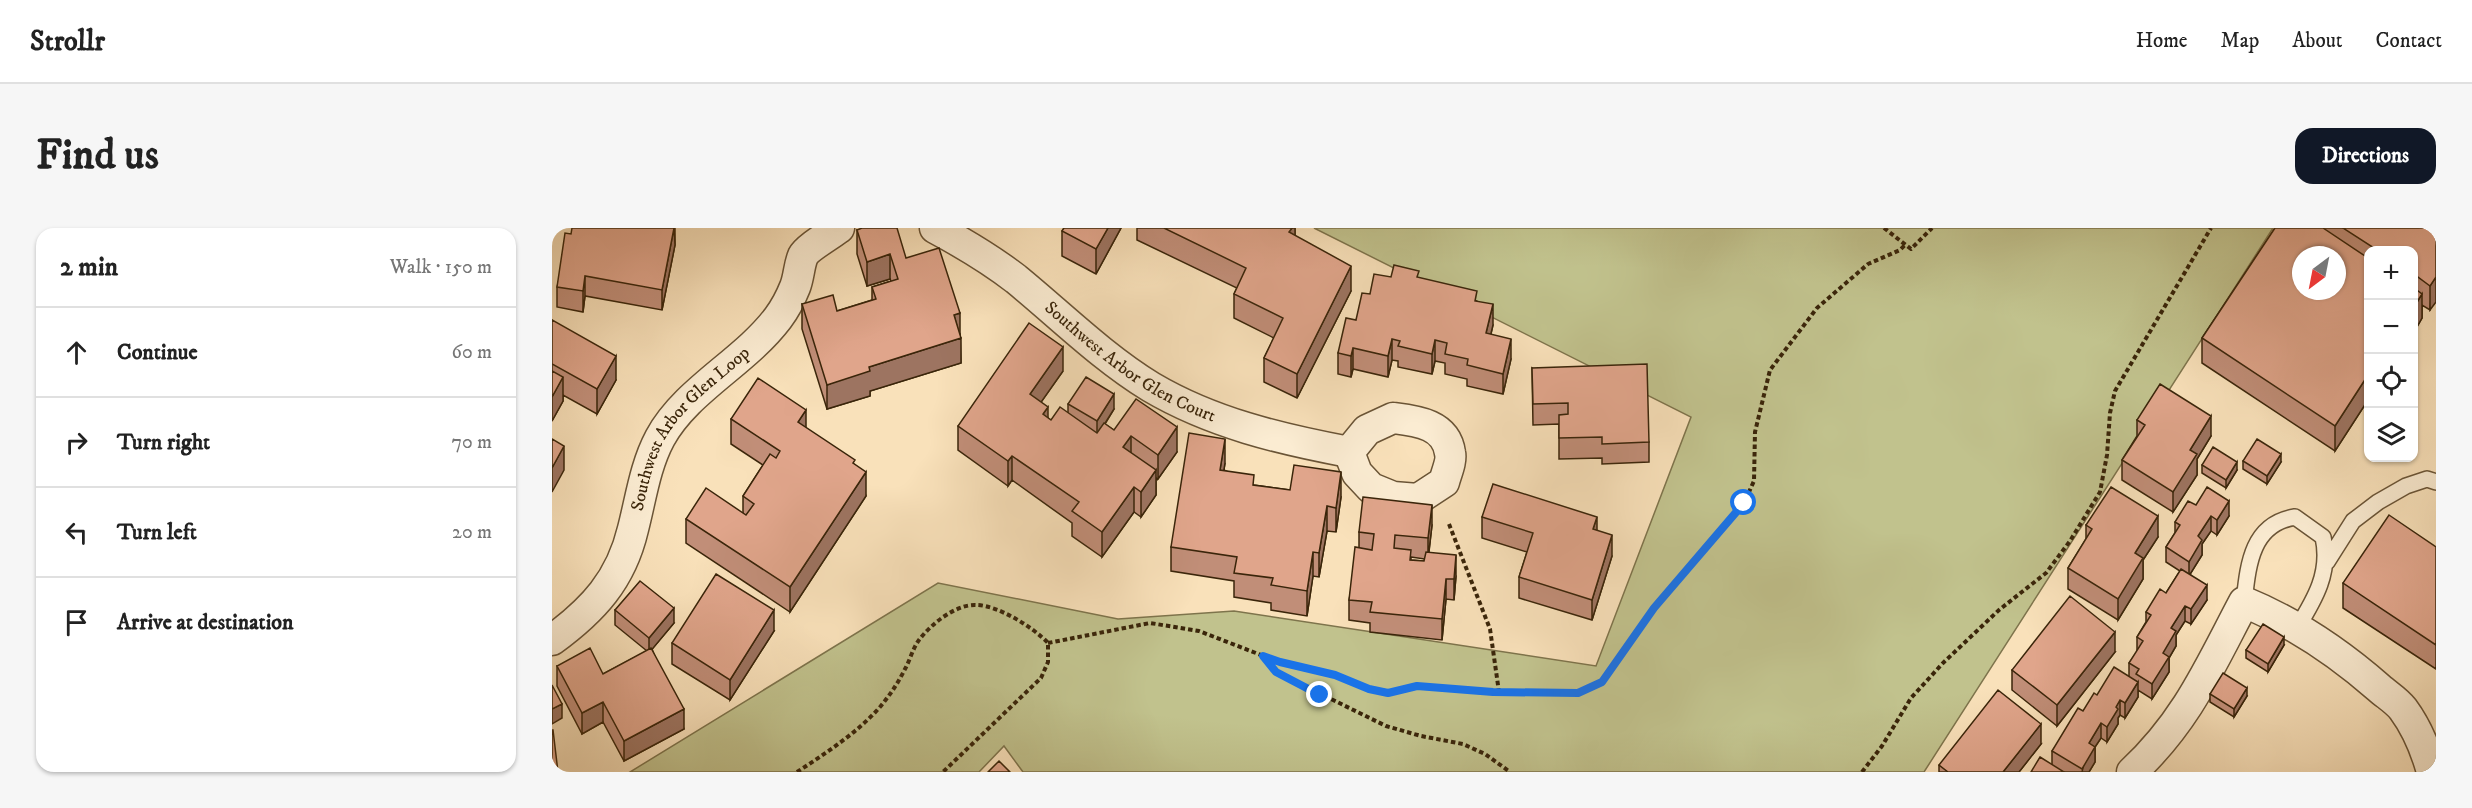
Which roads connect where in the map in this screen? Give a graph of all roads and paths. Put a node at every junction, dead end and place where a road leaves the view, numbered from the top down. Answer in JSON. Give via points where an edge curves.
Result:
{"nodes":[{"id":1,"x":839,"y":228,"type":"edge"},
{"id":2,"x":935,"y":228,"type":"edge"},
{"id":3,"x":1884,"y":228,"type":"edge"},
{"id":4,"x":1932,"y":228,"type":"edge"},
{"id":5,"x":2211,"y":228,"type":"edge"},
{"id":6,"x":805,"y":241,"type":"edge"},
{"id":7,"x":1906,"y":244,"type":"junction"},
{"id":8,"x":1349,"y":452,"type":"dead end"},
{"id":9,"x":2436,"y":482,"type":"edge"},
{"id":10,"x":1449,"y":524,"type":"dead end"},
{"id":11,"x":2325,"y":564,"type":"junction"},
{"id":12,"x":2244,"y":602,"type":"junction"},
{"id":13,"x":2297,"y":628,"type":"junction"},
{"id":14,"x":552,"y":640,"type":"edge"},
{"id":15,"x":1048,"y":643,"type":"junction"},
{"id":16,"x":1263,"y":656,"type":"junction"},
{"id":17,"x":1499,"y":692,"type":"junction"},
{"id":18,"x":797,"y":772,"type":"edge"},
{"id":19,"x":943,"y":772,"type":"edge"},
{"id":20,"x":1510,"y":772,"type":"edge"},
{"id":21,"x":1862,"y":772,"type":"edge"},
{"id":22,"x":2132,"y":772,"type":"edge"},
{"id":23,"x":2432,"y":772,"type":"edge"}],
"edges":[{"from":1,"to":6,"type":"street","name":"Southwest Arbor Glen Loop"},
{"from":2,"to":8,"type":"street","name":"Southwest Arbor Glen Court","via":[[975,249],[1091,342],[1175,400],[1237,426]]},
{"from":3,"to":7,"type":"path"},
{"from":4,"to":7,"type":"path","via":[[1911,249]]},
{"from":5,"to":21,"type":"path","via":[[2115,391],[2100,492],[2070,541],[2046,573],[1999,610],[1911,698]]},
{"from":6,"to":14,"type":"street","name":"Southwest Arbor Glen Loop","via":[[795,287],[779,317],[756,344],[681,409],[661,437],[648,467],[620,566],[602,597]]},
{"from":7,"to":17,"type":"path","via":[[1868,264],[1817,308],[1770,370],[1755,432],[1754,481],[1744,503],[1654,608],[1602,682],[1578,693]]},
{"from":9,"to":11,"type":"lane","via":[[2427,478],[2378,502],[2353,521]]},
{"from":10,"to":17,"type":"path","via":[[1490,629]]},
{"from":11,"to":12,"type":"lane","via":[[2323,537],[2295,517],[2280,519],[2258,541],[2251,556]]},
{"from":11,"to":13,"type":"lane","via":[[2316,598]]},
{"from":12,"to":13,"type":"street"},
{"from":12,"to":22,"type":"street","via":[[2190,705],[2170,733]]},
{"from":13,"to":23,"type":"street","via":[[2366,676],[2403,708],[2420,738]]},
{"from":15,"to":16,"type":"path","via":[[1150,623],[1199,632]]},
{"from":15,"to":18,"type":"path","via":[[1039,633],[1002,612],[976,605],[959,608],[936,622],[919,640],[895,688],[878,709],[829,752]]},
{"from":15,"to":19,"type":"path","via":[[1048,662],[1041,678]]},
{"from":16,"to":17,"type":"path","via":[[1388,693],[1417,686]]},
{"from":16,"to":20,"type":"path","via":[[1276,672],[1386,726],[1463,744]]}]}
